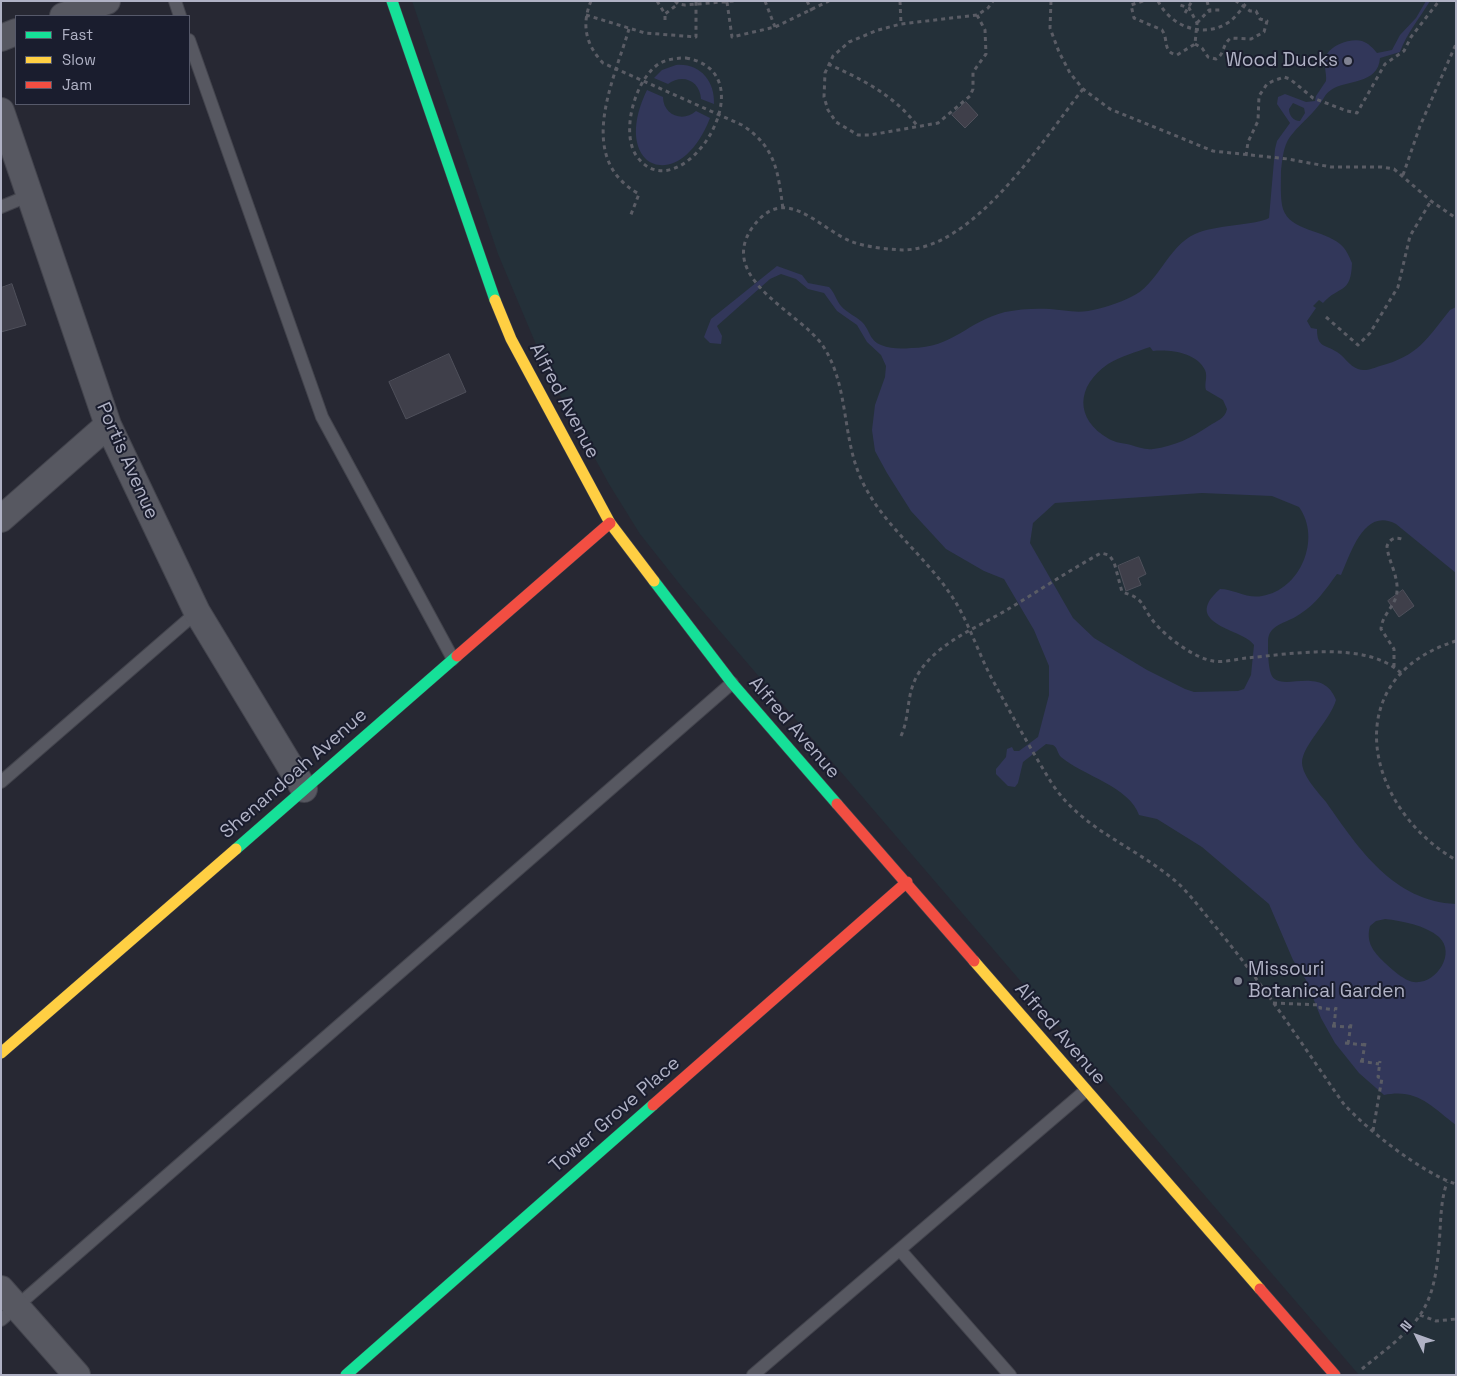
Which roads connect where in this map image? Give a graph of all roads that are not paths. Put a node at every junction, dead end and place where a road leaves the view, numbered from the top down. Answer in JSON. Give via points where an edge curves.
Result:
{"nodes":[{"id":1,"x":107,"y":1,"type":"edge"},
{"id":2,"x":175,"y":1,"type":"edge"},
{"id":3,"x":392,"y":1,"type":"edge"},
{"id":4,"x":66,"y":15,"type":"edge"},
{"id":5,"x":180,"y":15,"type":"edge"},
{"id":6,"x":15,"y":32,"type":"edge"},
{"id":7,"x":1,"y":38,"type":"edge"},
{"id":8,"x":190,"y":43,"type":"edge"},
{"id":9,"x":1,"y":110,"type":"edge"},
{"id":10,"x":30,"y":195,"type":"junction"},
{"id":11,"x":1,"y":207,"type":"edge"},
{"id":12,"x":108,"y":425,"type":"junction"},
{"id":13,"x":1,"y":519,"type":"edge"},
{"id":14,"x":610,"y":523,"type":"junction"},
{"id":15,"x":197,"y":612,"type":"junction"},
{"id":16,"x":453,"y":660,"type":"junction"},
{"id":17,"x":732,"y":683,"type":"junction"},
{"id":18,"x":1,"y":782,"type":"edge"},
{"id":19,"x":304,"y":790,"type":"junction"},
{"id":20,"x":907,"y":882,"type":"junction"},
{"id":21,"x":1,"y":1052,"type":"edge"},
{"id":22,"x":1086,"y":1091,"type":"junction"},
{"id":23,"x":900,"y":1250,"type":"junction"},
{"id":24,"x":6,"y":1305,"type":"edge"},
{"id":25,"x":77,"y":1375,"type":"edge"},
{"id":26,"x":346,"y":1375,"type":"edge"},
{"id":27,"x":753,"y":1375,"type":"edge"},
{"id":28,"x":1010,"y":1375,"type":"edge"},
{"id":29,"x":1335,"y":1375,"type":"edge"}],
"edges":[{"from":1,"to":4,"type":"street"},
{"from":2,"to":5,"type":"lane"},
{"from":3,"to":14,"type":"street","name":"Alfred Avenue","via":[[488,284],[511,340]]},
{"from":6,"to":7,"type":"street"},
{"from":8,"to":16,"type":"lane","via":[[322,417]]},
{"from":9,"to":10,"type":"street","name":"Portis Avenue"},
{"from":10,"to":11,"type":"lane"},
{"from":10,"to":12,"type":"street","name":"Portis Avenue"},
{"from":12,"to":13,"type":"street"},
{"from":12,"to":15,"type":"street","name":"Portis Avenue"},
{"from":14,"to":16,"type":"street","name":"Shenandoah Avenue"},
{"from":14,"to":17,"type":"street","name":"Alfred Avenue"},
{"from":15,"to":18,"type":"lane"},
{"from":15,"to":19,"type":"street","name":"Portis Avenue"},
{"from":16,"to":19,"type":"street","name":"Shenandoah Avenue"},
{"from":17,"to":20,"type":"street","name":"Alfred Avenue"},
{"from":17,"to":24,"type":"lane"},
{"from":19,"to":21,"type":"street","name":"Shenandoah Avenue"},
{"from":20,"to":22,"type":"street","name":"Alfred Avenue"},
{"from":20,"to":26,"type":"street","name":"Tower Grove Place"},
{"from":22,"to":23,"type":"lane"},
{"from":22,"to":29,"type":"street","name":"Alfred Avenue"},
{"from":23,"to":27,"type":"lane"},
{"from":23,"to":28,"type":"lane"},
{"from":24,"to":25,"type":"street"}]}
